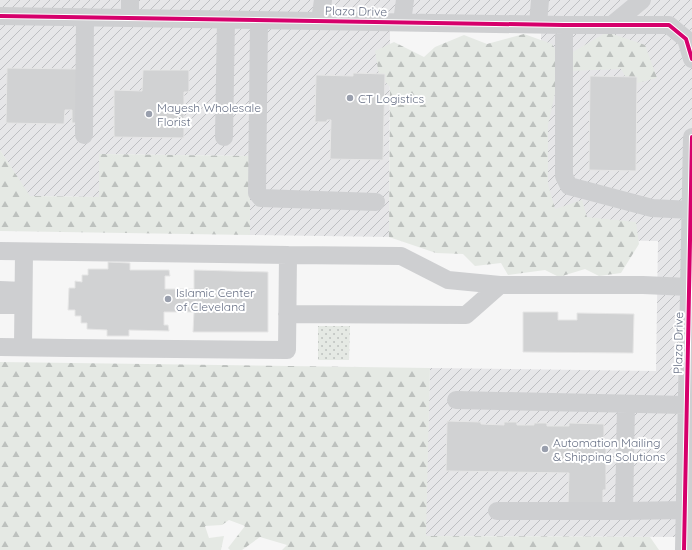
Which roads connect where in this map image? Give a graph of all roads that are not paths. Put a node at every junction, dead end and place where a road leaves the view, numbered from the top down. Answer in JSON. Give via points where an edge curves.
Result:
{"nodes":[{"id":1,"x":130,"y":0,"type":"edge"},
{"id":2,"x":323,"y":0,"type":"edge"},
{"id":3,"x":405,"y":0,"type":"edge"},
{"id":4,"x":540,"y":0,"type":"edge"},
{"id":5,"x":642,"y":0,"type":"edge"},
{"id":6,"x":0,"y":16,"type":"edge"},
{"id":7,"x":85,"y":17,"type":"junction"},
{"id":8,"x":130,"y":18,"type":"junction"},
{"id":9,"x":226,"y":19,"type":"junction"},
{"id":10,"x":259,"y":20,"type":"junction"},
{"id":11,"x":320,"y":21,"type":"junction"},
{"id":12,"x":402,"y":22,"type":"junction"},
{"id":13,"x":538,"y":24,"type":"junction"},
{"id":14,"x":613,"y":24,"type":"junction"},
{"id":15,"x":564,"y":25,"type":"junction"},
{"id":16,"x":687,"y":33,"type":"edge"},
{"id":17,"x":692,"y":59,"type":"edge"},
{"id":18,"x":84,"y":135,"type":"dead end"},
{"id":19,"x":224,"y":137,"type":"dead end"},
{"id":20,"x":692,"y":137,"type":"edge"},
{"id":21,"x":692,"y":143,"type":"edge"},
{"id":22,"x":376,"y":202,"type":"dead end"},
{"id":23,"x":691,"y":210,"type":"edge"},
{"id":24,"x":691,"y":248,"type":"edge"},
{"id":25,"x":0,"y":251,"type":"edge"},
{"id":26,"x":24,"y":252,"type":"junction"},
{"id":27,"x":288,"y":255,"type":"junction"},
{"id":28,"x":500,"y":285,"type":"junction"},
{"id":29,"x":0,"y":290,"type":"edge"},
{"id":30,"x":690,"y":290,"type":"edge"},
{"id":31,"x":23,"y":298,"type":"junction"},
{"id":32,"x":0,"y":305,"type":"edge"},
{"id":33,"x":287,"y":314,"type":"junction"},
{"id":34,"x":0,"y":347,"type":"edge"},
{"id":35,"x":23,"y":347,"type":"junction"},
{"id":36,"x":456,"y":400,"type":"dead end"},
{"id":37,"x":626,"y":404,"type":"junction"},
{"id":38,"x":687,"y":405,"type":"junction"},
{"id":39,"x":685,"y":510,"type":"junction"},
{"id":40,"x":497,"y":511,"type":"dead end"},
{"id":41,"x":624,"y":511,"type":"junction"},
{"id":42,"x":684,"y":550,"type":"edge"}],
"edges":[{"from":1,"to":8,"type":"street"},
{"from":2,"to":11,"type":"street"},
{"from":3,"to":12,"type":"street"},
{"from":4,"to":13,"type":"street"},
{"from":5,"to":14,"type":"street"},
{"from":6,"to":7,"type":"street","name":"Plaza Drive"},
{"from":7,"to":8,"type":"street","name":"Plaza Drive"},
{"from":7,"to":18,"type":"street"},
{"from":8,"to":9,"type":"street","name":"Plaza Drive"},
{"from":9,"to":10,"type":"street","name":"Plaza Drive"},
{"from":9,"to":19,"type":"street"},
{"from":10,"to":11,"type":"street","name":"Plaza Drive"},
{"from":10,"to":22,"type":"street","via":[[257,193],[261,198]]},
{"from":11,"to":12,"type":"street","name":"Plaza Drive"},
{"from":12,"to":13,"type":"street","name":"Plaza Drive"},
{"from":13,"to":15,"type":"street","name":"Plaza Drive"},
{"from":14,"to":15,"type":"street","name":"Plaza Drive"},
{"from":14,"to":16,"type":"street","name":"Plaza Drive","via":[[669,25]]},
{"from":15,"to":23,"type":"street","via":[[564,176],[569,186],[652,208]]},
{"from":16,"to":17,"type":"street","name":"Plaza Drive","via":[[686,39]]},
{"from":20,"to":21,"type":"street","name":"Plaza Drive"},
{"from":21,"to":23,"type":"street","name":"Plaza Drive"},
{"from":23,"to":24,"type":"street","name":"Plaza Drive"},
{"from":24,"to":30,"type":"street","name":"Plaza Drive"},
{"from":25,"to":26,"type":"street"},
{"from":26,"to":27,"type":"street"},
{"from":26,"to":31,"type":"street"},
{"from":27,"to":28,"type":"street","via":[[401,256],[448,280]]},
{"from":27,"to":33,"type":"street"},
{"from":28,"to":30,"type":"street","via":[[642,285]]},
{"from":28,"to":33,"type":"street","via":[[466,316]]},
{"from":29,"to":31,"type":"street"},
{"from":30,"to":38,"type":"street","name":"Plaza Drive"},
{"from":31,"to":32,"type":"street"},
{"from":31,"to":35,"type":"street"},
{"from":33,"to":35,"type":"street","via":[[287,350]]},
{"from":34,"to":35,"type":"street"},
{"from":36,"to":37,"type":"street"},
{"from":37,"to":38,"type":"street"},
{"from":37,"to":41,"type":"street"},
{"from":38,"to":39,"type":"street","name":"Plaza Drive"},
{"from":39,"to":41,"type":"street"},
{"from":39,"to":42,"type":"street","name":"Plaza Drive"},
{"from":40,"to":41,"type":"street"}]}
